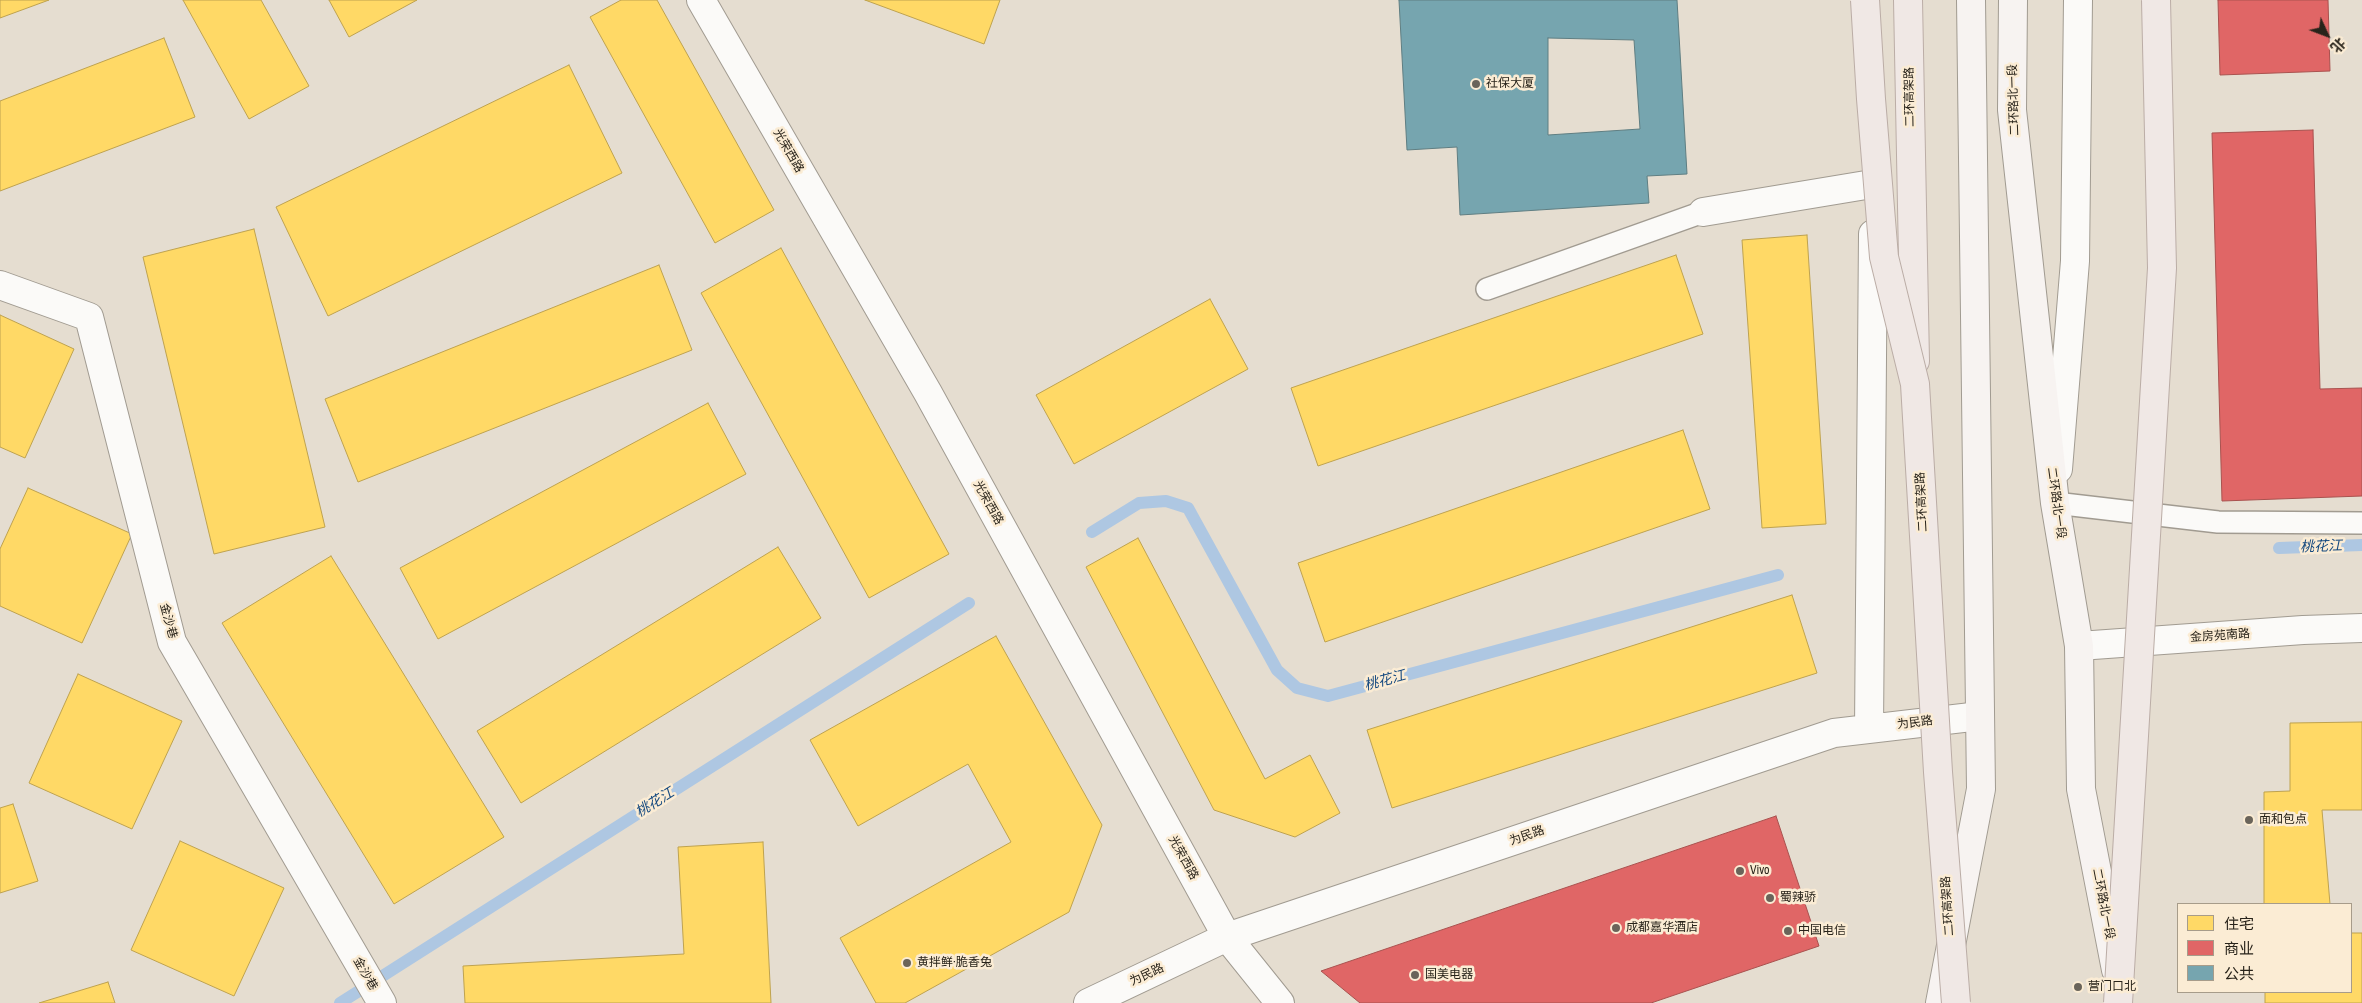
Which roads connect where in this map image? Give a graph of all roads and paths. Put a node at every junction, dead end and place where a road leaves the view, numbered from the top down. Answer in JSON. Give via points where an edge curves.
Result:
{"nodes":[{"id":1,"x":701,"y":0,"type":"edge"},
{"id":2,"x":1865,"y":0,"type":"edge"},
{"id":3,"x":1871,"y":0,"type":"edge"},
{"id":4,"x":1908,"y":0,"type":"edge"},
{"id":5,"x":1970,"y":0,"type":"edge"},
{"id":6,"x":2014,"y":0,"type":"edge"},
{"id":7,"x":2078,"y":0,"type":"edge"},
{"id":8,"x":2156,"y":0,"type":"edge"},
{"id":9,"x":1872,"y":184,"type":"junction"},
{"id":10,"x":1703,"y":212,"type":"joint"},
{"id":11,"x":0,"y":285,"type":"edge"},
{"id":12,"x":1487,"y":289,"type":"dead end"},
{"id":13,"x":1915,"y":384,"type":"junction"},
{"id":14,"x":2055,"y":503,"type":"junction"},
{"id":15,"x":2362,"y":523,"type":"edge"},
{"id":16,"x":2362,"y":628,"type":"edge"},
{"id":17,"x":2079,"y":646,"type":"junction"},
{"id":18,"x":1980,"y":716,"type":"junction"},
{"id":19,"x":1869,"y":729,"type":"junction"},
{"id":20,"x":1227,"y":937,"type":"junction"},
{"id":21,"x":382,"y":1003,"type":"edge"},
{"id":22,"x":1088,"y":1003,"type":"edge"},
{"id":23,"x":1280,"y":1003,"type":"edge"},
{"id":24,"x":1940,"y":1003,"type":"edge"},
{"id":25,"x":1956,"y":1003,"type":"edge"},
{"id":26,"x":2120,"y":1003,"type":"edge"}],
"edges":[{"from":1,"to":20,"type":"street","name":"光荣西路","via":[[928,393]]},
{"from":2,"to":13,"type":"highway","bridge":true,"via":[[1884,258]]},
{"from":3,"to":9,"type":"street"},
{"from":4,"to":13,"type":"highway","name":"二环高架路","bridge":true},
{"from":5,"to":18,"type":"main road"},
{"from":6,"to":14,"type":"main road","name":"二环路北一段","via":[[2012,110]]},
{"from":7,"to":14,"type":"street","via":[[2075,261]]},
{"from":8,"to":26,"type":"highway","bridge":true,"via":[[2162,268]]},
{"from":9,"to":10,"type":"street"},
{"from":9,"to":19,"type":"street"},
{"from":10,"to":12,"type":"lane"},
{"from":11,"to":21,"type":"street","name":"金沙巷","via":[[89,317],[172,642]]},
{"from":13,"to":25,"type":"highway","name":"二环高架路","bridge":true,"via":[[1938,772]]},
{"from":14,"to":15,"type":"lane","via":[[2218,522]]},
{"from":14,"to":17,"type":"main road","name":"二环路北一段"},
{"from":16,"to":17,"type":"street","name":"金房苑南路"},
{"from":17,"to":26,"type":"main road","name":"二环路北一段","via":[[2082,789]]},
{"from":18,"to":19,"type":"street","name":"为民路"},
{"from":18,"to":24,"type":"main road","via":[[1981,789]]},
{"from":19,"to":20,"type":"street","name":"为民路","via":[[1834,733]]},
{"from":20,"to":22,"type":"street","name":"为民路"},
{"from":20,"to":23,"type":"street","name":"光荣西路"}]}
